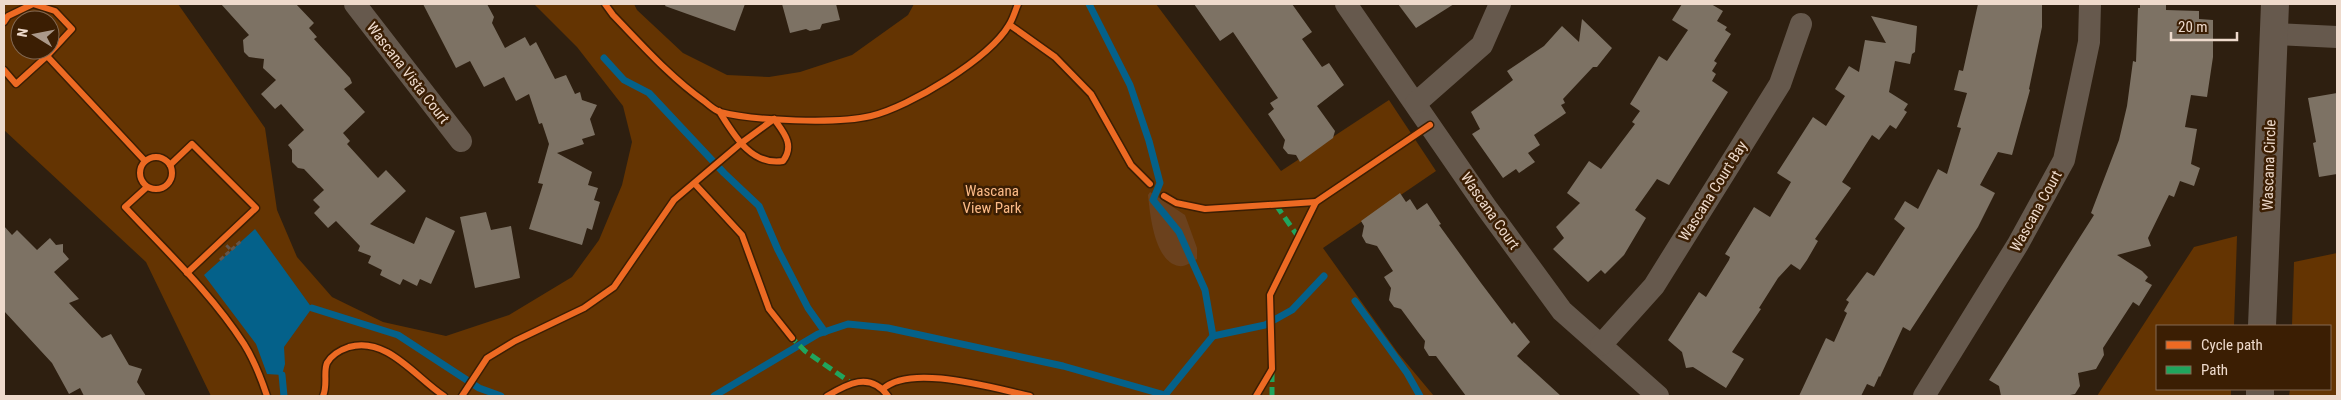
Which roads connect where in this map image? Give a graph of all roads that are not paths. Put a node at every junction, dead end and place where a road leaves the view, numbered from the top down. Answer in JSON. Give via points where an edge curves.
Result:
{"nodes":[{"id":1,"x":354,"y":4,"type":"edge"},
{"id":2,"x":1346,"y":4,"type":"edge"},
{"id":3,"x":1500,"y":4,"type":"edge"},
{"id":4,"x":2090,"y":4,"type":"edge"},
{"id":5,"x":2275,"y":4,"type":"edge"},
{"id":6,"x":1801,"y":24,"type":"dead end"},
{"id":7,"x":2274,"y":34,"type":"junction"},
{"id":8,"x":2337,"y":37,"type":"edge"},
{"id":9,"x":1416,"y":103,"type":"junction"},
{"id":10,"x":461,"y":141,"type":"dead end"},
{"id":11,"x":2262,"y":325,"type":"edge"},
{"id":12,"x":1601,"y":345,"type":"junction"},
{"id":13,"x":1658,"y":396,"type":"edge"},
{"id":14,"x":1924,"y":396,"type":"edge"}],
"edges":[{"from":1,"to":10,"type":"street","name":"Wascana Vista Court"},
{"from":2,"to":9,"type":"street","name":"Wascana Court"},
{"from":3,"to":9,"type":"street","via":[[1482,45]]},
{"from":4,"to":14,"type":"street","name":"Wascana Court","via":[[2089,42],[2064,160],[2018,244]]},
{"from":5,"to":7,"type":"street","name":"Wascana Circle"},
{"from":6,"to":12,"type":"street","name":"Wascana Court Bay","via":[[1780,84],[1654,286]]},
{"from":7,"to":8,"type":"street"},
{"from":7,"to":11,"type":"street","name":"Wascana Circle"},
{"from":9,"to":12,"type":"street","name":"Wascana Court","via":[[1562,311]]},
{"from":12,"to":13,"type":"street","name":"Wascana Court"}]}
